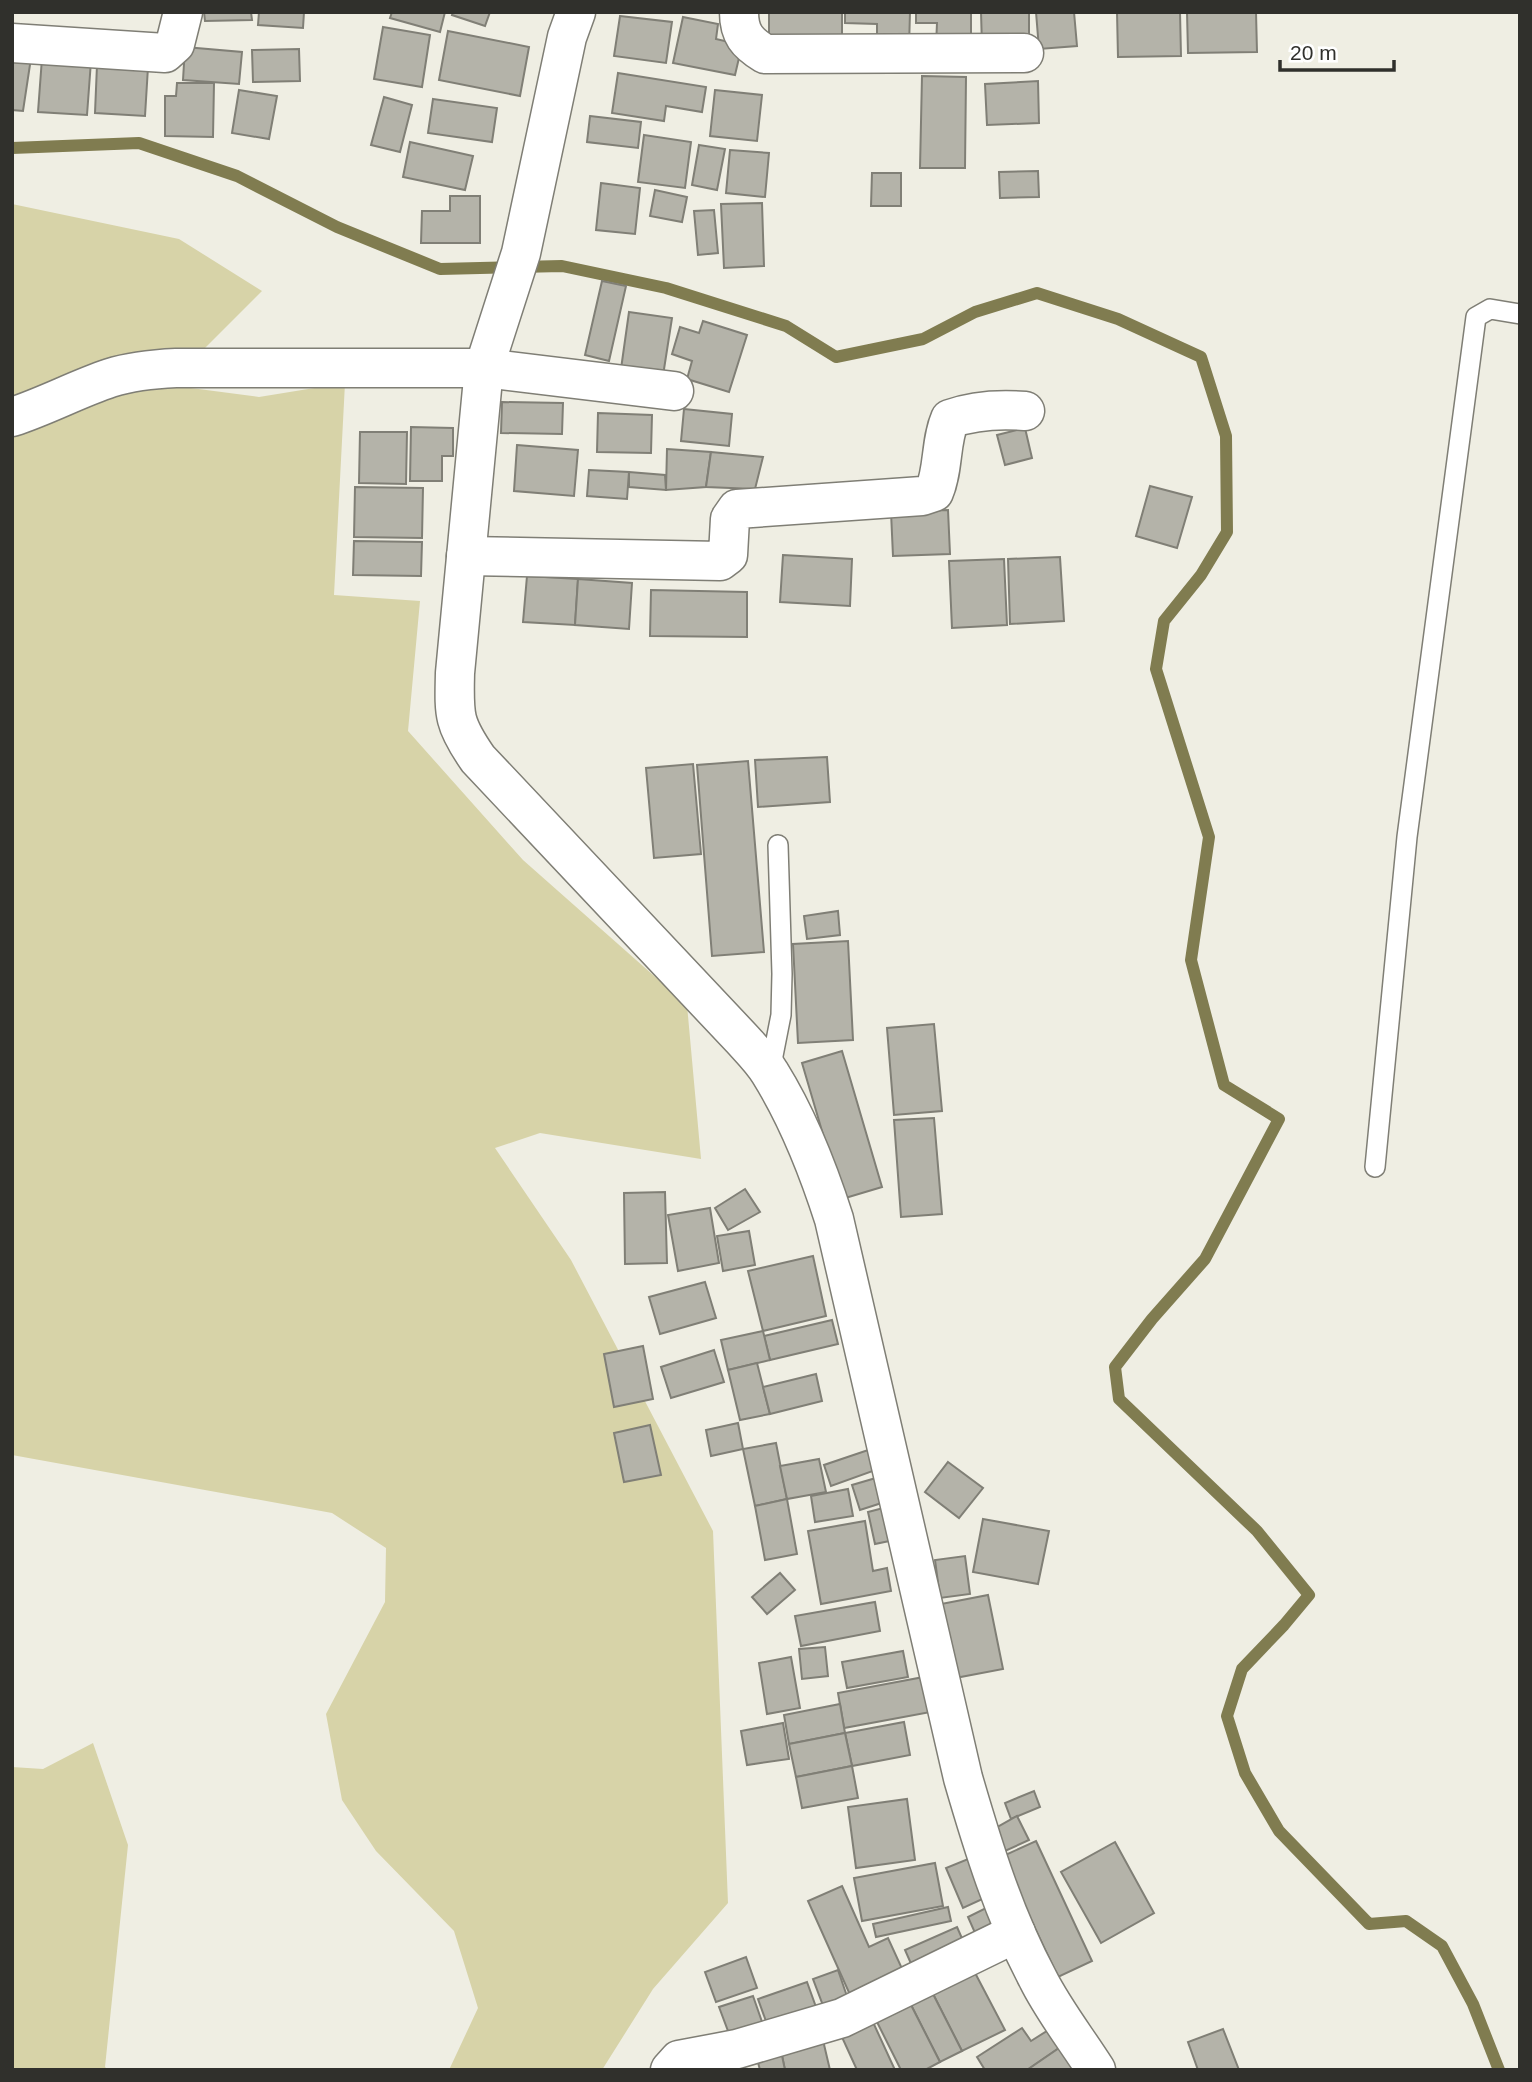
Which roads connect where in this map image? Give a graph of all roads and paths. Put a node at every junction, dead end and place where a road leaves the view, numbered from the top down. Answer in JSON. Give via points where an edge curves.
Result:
{"nodes":[{"id":1,"x":183,"y":12,"type":"edge"},
{"id":2,"x":576,"y":12,"type":"edge"},
{"id":3,"x":739,"y":12,"type":"edge"},
{"id":4,"x":12,"y":43,"type":"edge"},
{"id":5,"x":1024,"y":53,"type":"dead end"},
{"id":6,"x":1520,"y":314,"type":"edge"},
{"id":7,"x":484,"y":368,"type":"junction"},
{"id":8,"x":674,"y":391,"type":"dead end"},
{"id":9,"x":1025,"y":411,"type":"dead end"},
{"id":10,"x":12,"y":416,"type":"edge"},
{"id":11,"x":466,"y":556,"type":"junction"},
{"id":12,"x":778,"y":845,"type":"dead end"},
{"id":13,"x":769,"y":1072,"type":"junction"},
{"id":14,"x":1375,"y":1167,"type":"dead end"},
{"id":15,"x":1016,"y":1933,"type":"junction"},
{"id":16,"x":670,"y":2070,"type":"edge"},
{"id":17,"x":1097,"y":2070,"type":"edge"}],
"edges":[{"from":1,"to":4,"type":"street","via":[[175,44],[165,53]]},
{"from":2,"to":7,"type":"street","via":[[521,253]]},
{"from":3,"to":5,"type":"street","via":[[741,33],[748,44],[765,54]]},
{"from":6,"to":14,"type":"lane","via":[[1490,309],[1476,317],[1407,837]]},
{"from":7,"to":8,"type":"street"},
{"from":7,"to":10,"type":"street","via":[[143,370]]},
{"from":7,"to":11,"type":"street"},
{"from":9,"to":11,"type":"street","via":[[968,413],[950,419],[934,492],[737,509],[730,519],[728,555],[720,561]]},
{"from":11,"to":13,"type":"street","via":[[454,715],[464,738],[478,759]]},
{"from":12,"to":13,"type":"lane","via":[[781,1015]]},
{"from":13,"to":15,"type":"street","via":[[818,1171],[834,1219],[963,1777],[986,1859]]},
{"from":15,"to":16,"type":"street","via":[[842,2018],[737,2049],[679,2060]]},
{"from":15,"to":17,"type":"street","via":[[1039,1981]]}]}
